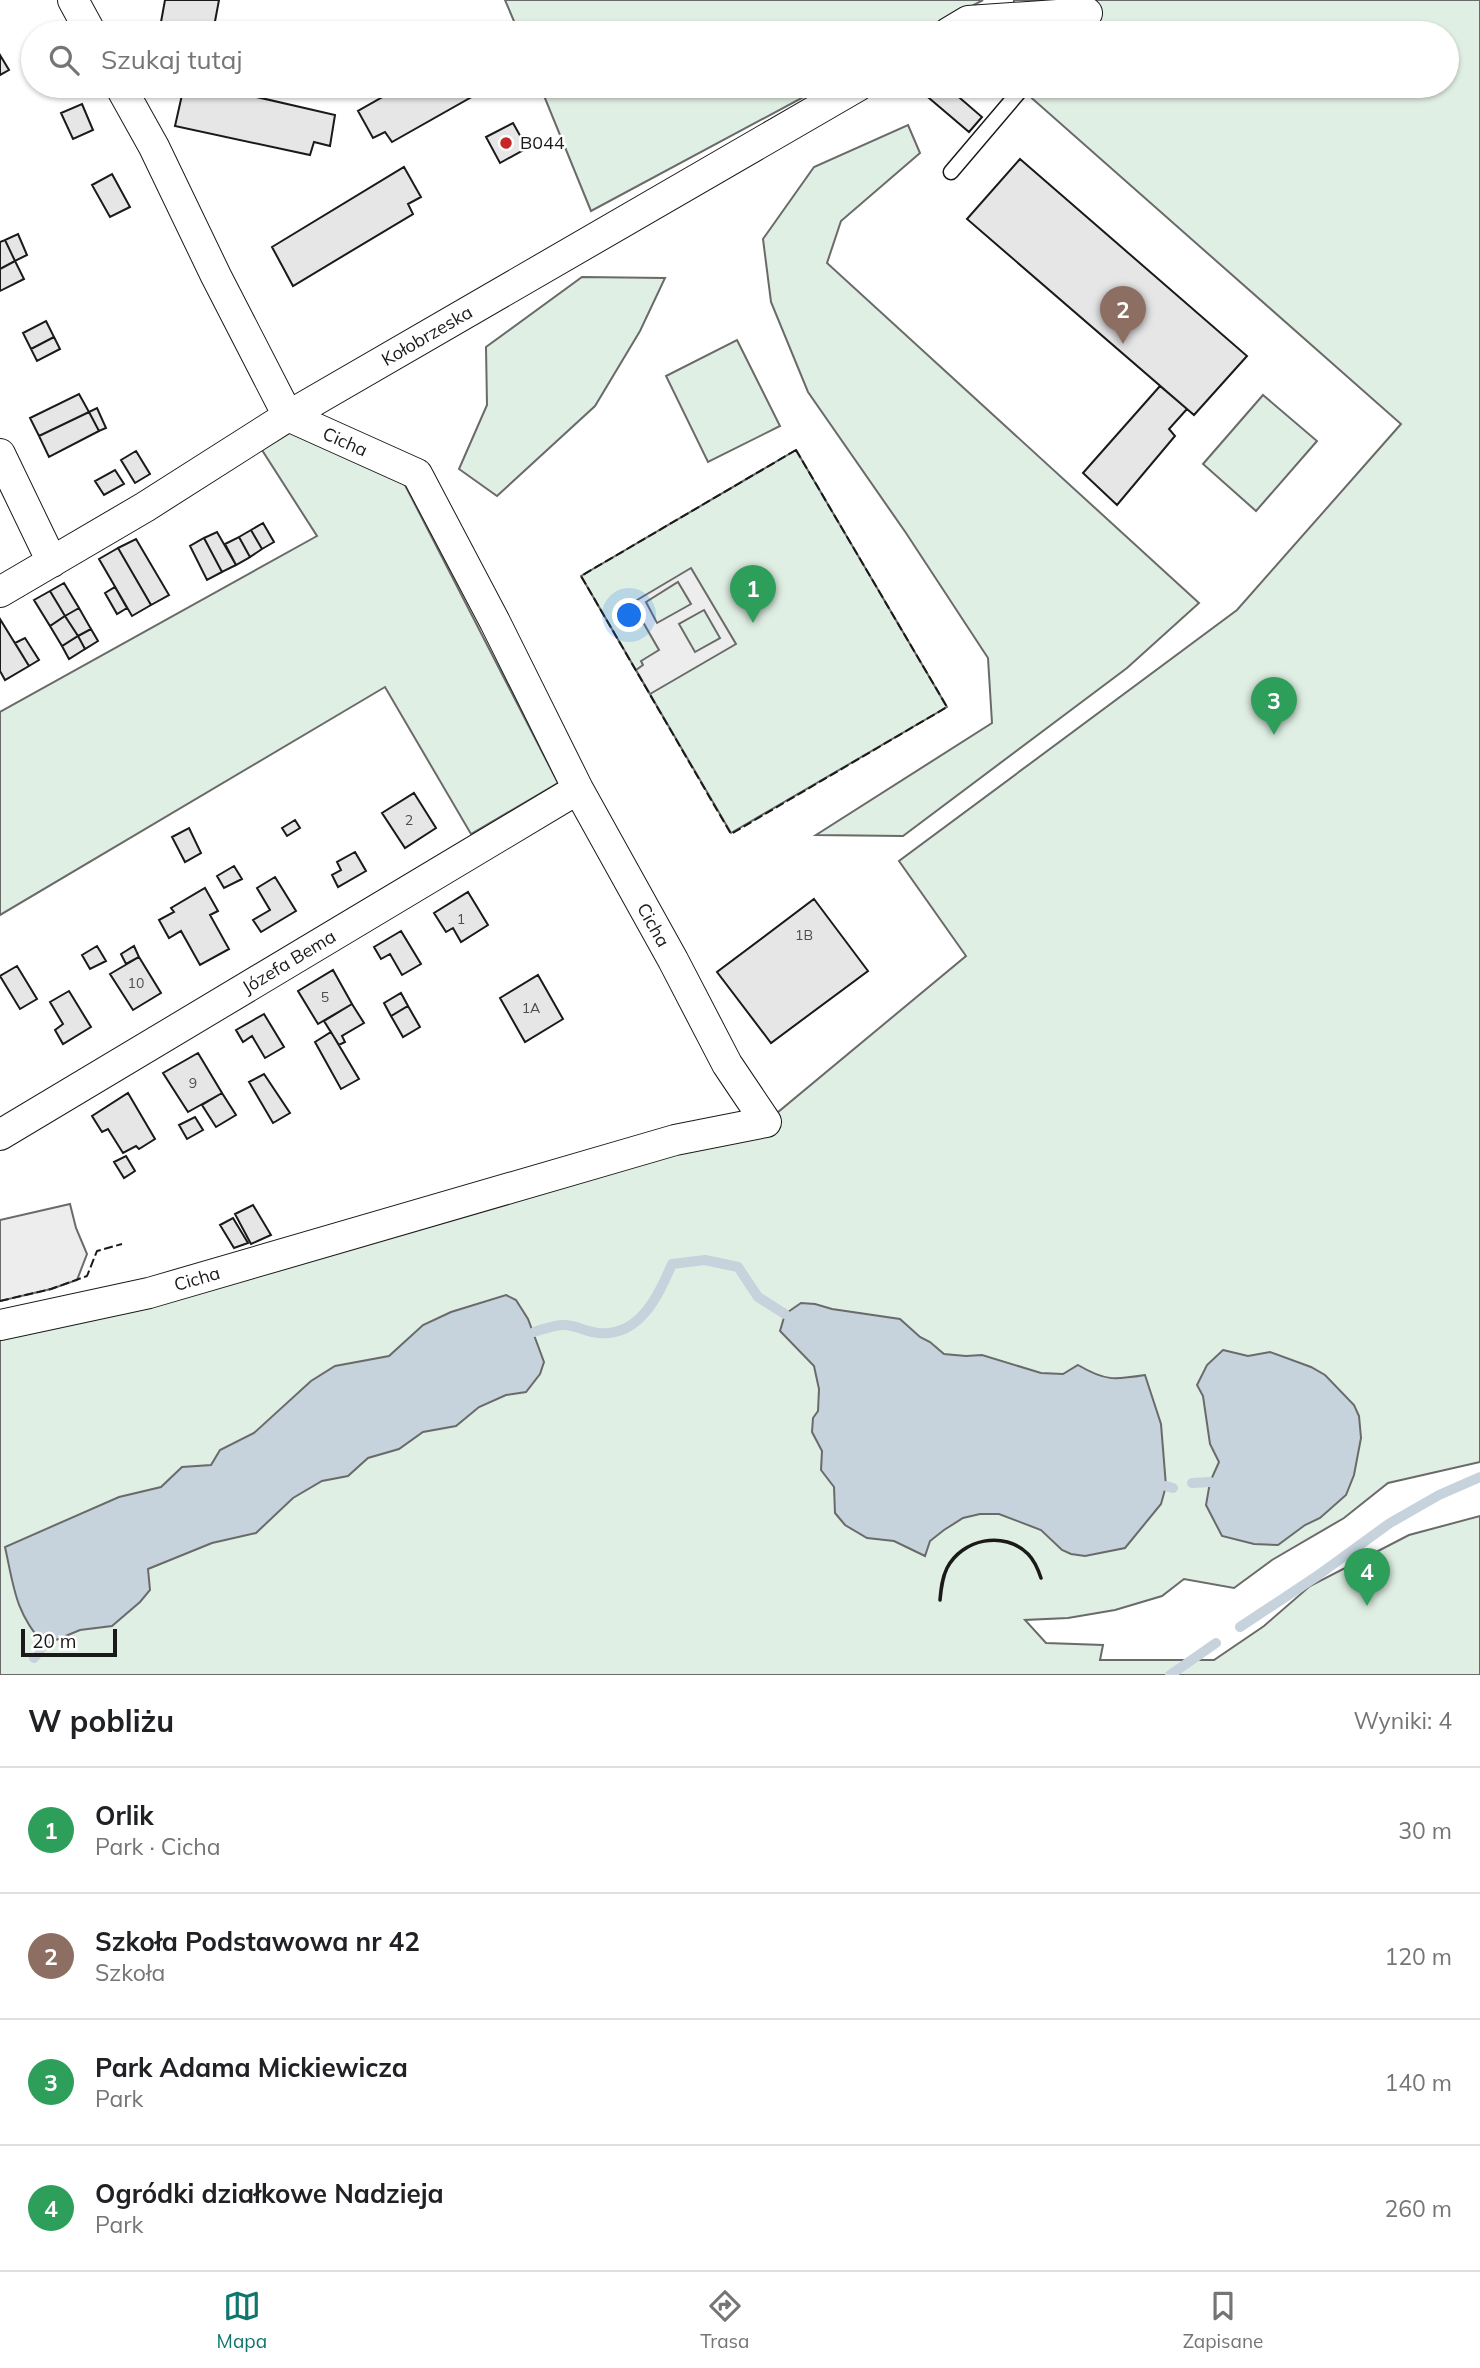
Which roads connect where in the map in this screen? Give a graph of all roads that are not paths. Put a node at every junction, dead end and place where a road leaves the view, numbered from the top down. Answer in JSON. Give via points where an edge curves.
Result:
{"nodes":[{"id":1,"x":73,"y":0,"type":"edge"},
{"id":2,"x":84,"y":21,"type":"edge"},
{"id":3,"x":127,"y":98,"type":"edge"},
{"id":4,"x":837,"y":98,"type":"edge"},
{"id":5,"x":1014,"y":98,"type":"edge"},
{"id":6,"x":951,"y":172,"type":"dead end"},
{"id":7,"x":288,"y":416,"type":"junction"},
{"id":8,"x":0,"y":454,"type":"edge"},
{"id":9,"x":52,"y":562,"type":"junction"},
{"id":10,"x":0,"y":593,"type":"edge"},
{"id":11,"x":578,"y":789,"type":"junction"},
{"id":12,"x":0,"y":1135,"type":"edge"},
{"id":13,"x":0,"y":1325,"type":"edge"}],
"edges":[{"from":1,"to":2,"type":"street"},
{"from":3,"to":7,"type":"street"},
{"from":4,"to":7,"type":"street","name":"Kołobrzeska"},
{"from":5,"to":6,"type":"lane"},
{"from":7,"to":9,"type":"street","name":"Kołobrzeska"},
{"from":7,"to":11,"type":"street","name":"Cicha","via":[[417,474]]},
{"from":8,"to":9,"type":"street"},
{"from":9,"to":10,"type":"street","name":"Kołobrzeska"},
{"from":11,"to":12,"type":"street","name":"Józefa Bema"},
{"from":11,"to":13,"type":"street","name":"Cicha","via":[[727,1064],[766,1122],[676,1140],[149,1293]]}]}
